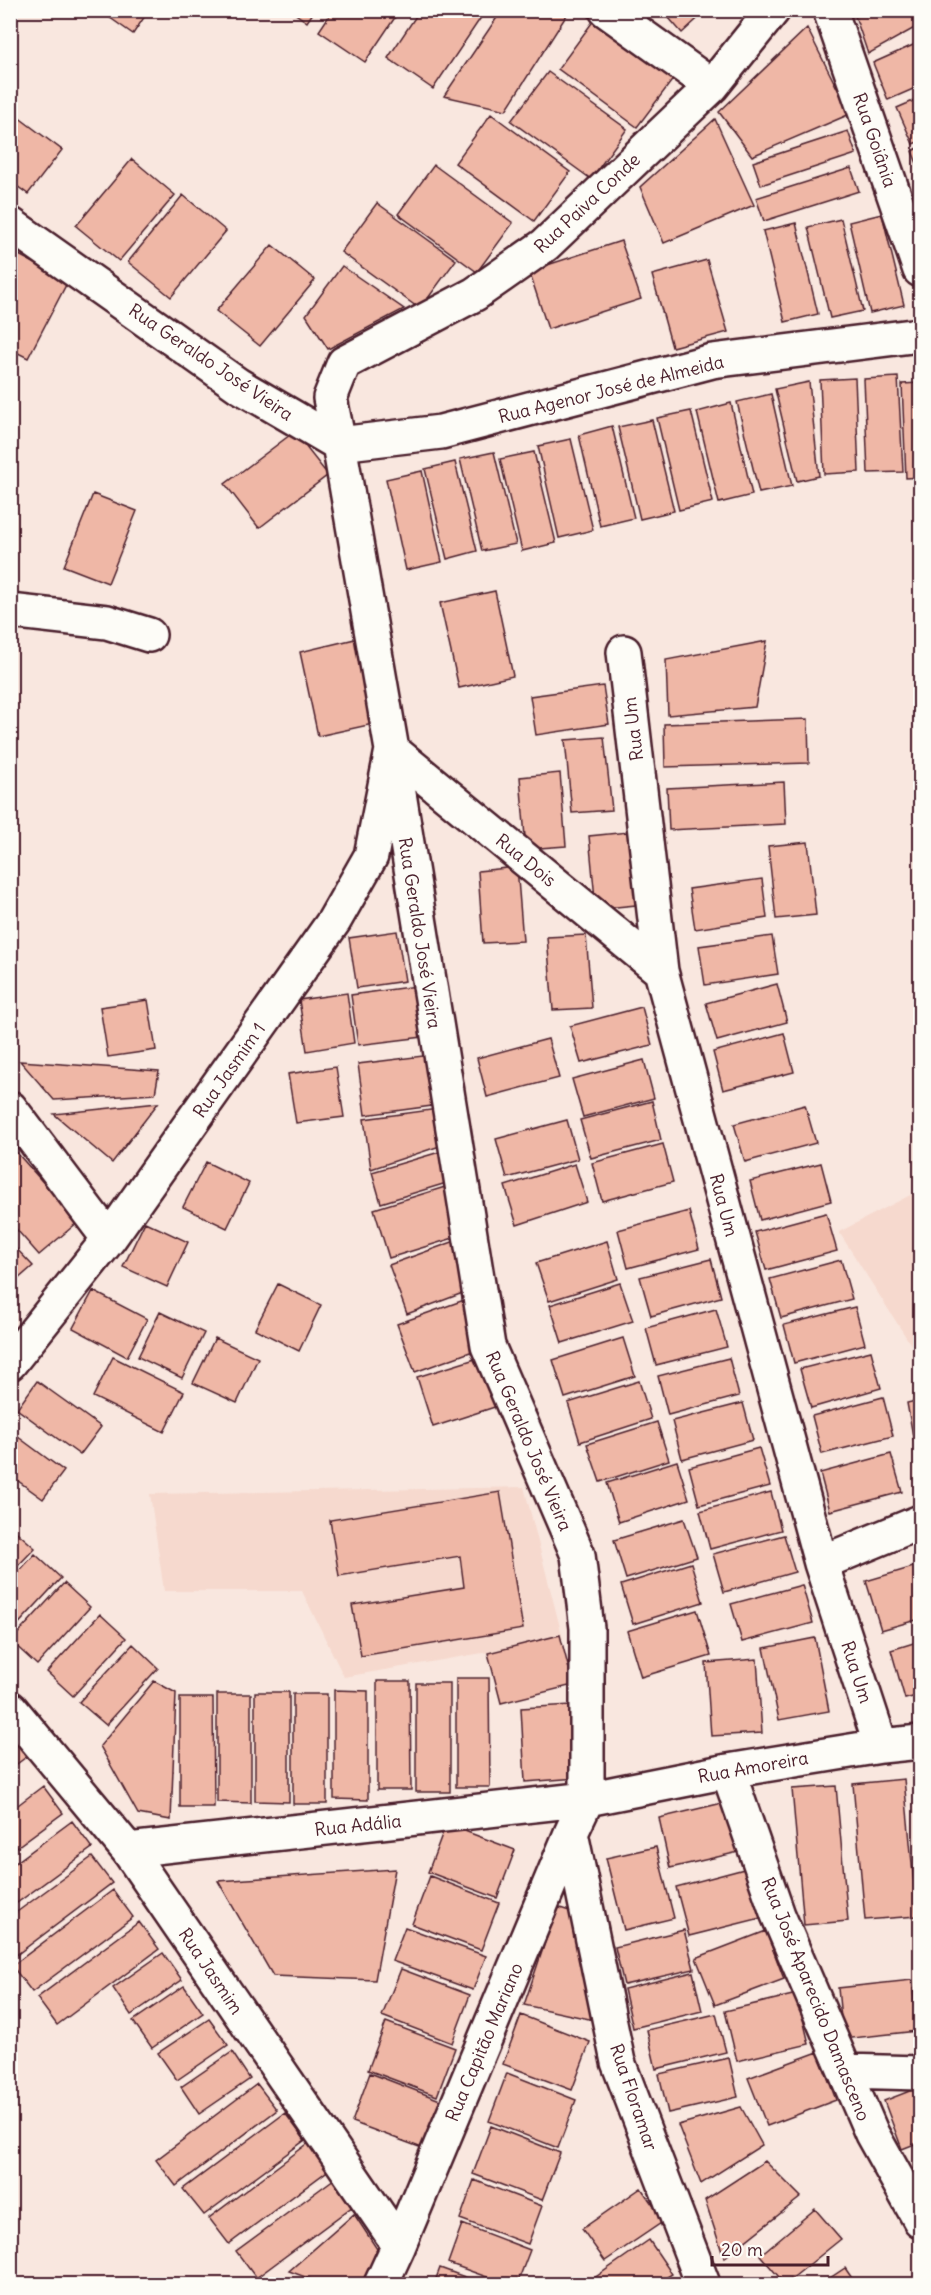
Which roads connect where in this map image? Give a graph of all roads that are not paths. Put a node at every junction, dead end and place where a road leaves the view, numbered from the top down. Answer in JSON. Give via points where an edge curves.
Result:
{"nodes":[{"id":1,"x":606,"y":10,"type":"edge"},
{"id":2,"x":773,"y":10,"type":"edge"},
{"id":3,"x":830,"y":10,"type":"edge"},
{"id":4,"x":712,"y":86,"type":"junction"},
{"id":5,"x":10,"y":224,"type":"edge"},
{"id":6,"x":921,"y":270,"type":"edge"},
{"id":7,"x":921,"y":335,"type":"edge"},
{"id":8,"x":339,"y":444,"type":"junction"},
{"id":9,"x":10,"y":611,"type":"edge"},
{"id":10,"x":149,"y":635,"type":"dead end"},
{"id":11,"x":624,"y":652,"type":"dead end"},
{"id":12,"x":392,"y":750,"type":"junction"},
{"id":13,"x":661,"y":970,"type":"junction"},
{"id":14,"x":10,"y":1108,"type":"edge"},
{"id":15,"x":109,"y":1239,"type":"junction"},
{"id":16,"x":10,"y":1363,"type":"edge"},
{"id":17,"x":921,"y":1522,"type":"edge"},
{"id":18,"x":821,"y":1563,"type":"junction"},
{"id":19,"x":10,"y":1708,"type":"edge"},
{"id":20,"x":921,"y":1742,"type":"edge"},
{"id":21,"x":881,"y":1746,"type":"junction"},
{"id":22,"x":728,"y":1771,"type":"junction"},
{"id":23,"x":587,"y":1799,"type":"junction"},
{"id":24,"x":571,"y":1833,"type":"junction"},
{"id":25,"x":128,"y":1850,"type":"junction"},
{"id":26,"x":844,"y":2071,"type":"junction"},
{"id":27,"x":921,"y":2073,"type":"edge"},
{"id":28,"x":921,"y":2220,"type":"edge"},
{"id":29,"x":399,"y":2245,"type":"junction"},
{"id":30,"x":381,"y":2284,"type":"edge"},
{"id":31,"x":703,"y":2284,"type":"edge"}],
"edges":[{"from":1,"to":4,"type":"street"},
{"from":2,"to":4,"type":"street","name":"Rua Paiva Conde"},
{"from":3,"to":6,"type":"street","name":"Rua Goiânia"},
{"from":4,"to":8,"type":"street","name":"Rua Paiva Conde","via":[[545,245],[475,294],[344,363],[330,398]]},
{"from":5,"to":8,"type":"street","name":"Rua Geraldo José Vieira","via":[[238,385]]},
{"from":7,"to":8,"type":"street","name":"Rua Agenor José de Almeida","via":[[712,361],[441,432]]},
{"from":8,"to":12,"type":"street","name":"Rua Geraldo José Vieira"},
{"from":9,"to":10,"type":"street","via":[[107,622]]},
{"from":11,"to":13,"type":"street","name":"Rua Um"},
{"from":12,"to":13,"type":"street","name":"Rua Dois"},
{"from":12,"to":15,"type":"street","name":"Rua Jasmim 1","via":[[371,855],[334,921]]},
{"from":12,"to":23,"type":"street","name":"Rua Geraldo José Vieira","via":[[488,1346],[578,1556],[587,1628]]},
{"from":13,"to":18,"type":"street","name":"Rua Um"},
{"from":14,"to":15,"type":"street"},
{"from":15,"to":16,"type":"street","name":"Rua Jasmim 1"},
{"from":17,"to":18,"type":"street"},
{"from":18,"to":21,"type":"street","name":"Rua Um"},
{"from":19,"to":25,"type":"street","name":"Rua Jasmim"},
{"from":20,"to":21,"type":"street","name":"Rua Amoreira"},
{"from":21,"to":22,"type":"street","name":"Rua Amoreira"},
{"from":22,"to":23,"type":"street","name":"Rua Amoreira"},
{"from":22,"to":26,"type":"street","name":"Rua José Aparecido Damasceno","via":[[778,1915]]},
{"from":23,"to":24,"type":"street","name":"Rua Capitão Mariano"},
{"from":23,"to":25,"type":"street","name":"Rua Adália"},
{"from":24,"to":29,"type":"street","name":"Rua Capitão Mariano"},
{"from":24,"to":31,"type":"street","name":"Rua Floramar","via":[[618,2062]]},
{"from":25,"to":29,"type":"street","name":"Rua Jasmim"},
{"from":26,"to":27,"type":"street"},
{"from":26,"to":28,"type":"street","name":"Rua José Aparecido Damasceno","via":[[872,2134]]},
{"from":29,"to":30,"type":"street","name":"Rua Capitão Mariano"}]}
